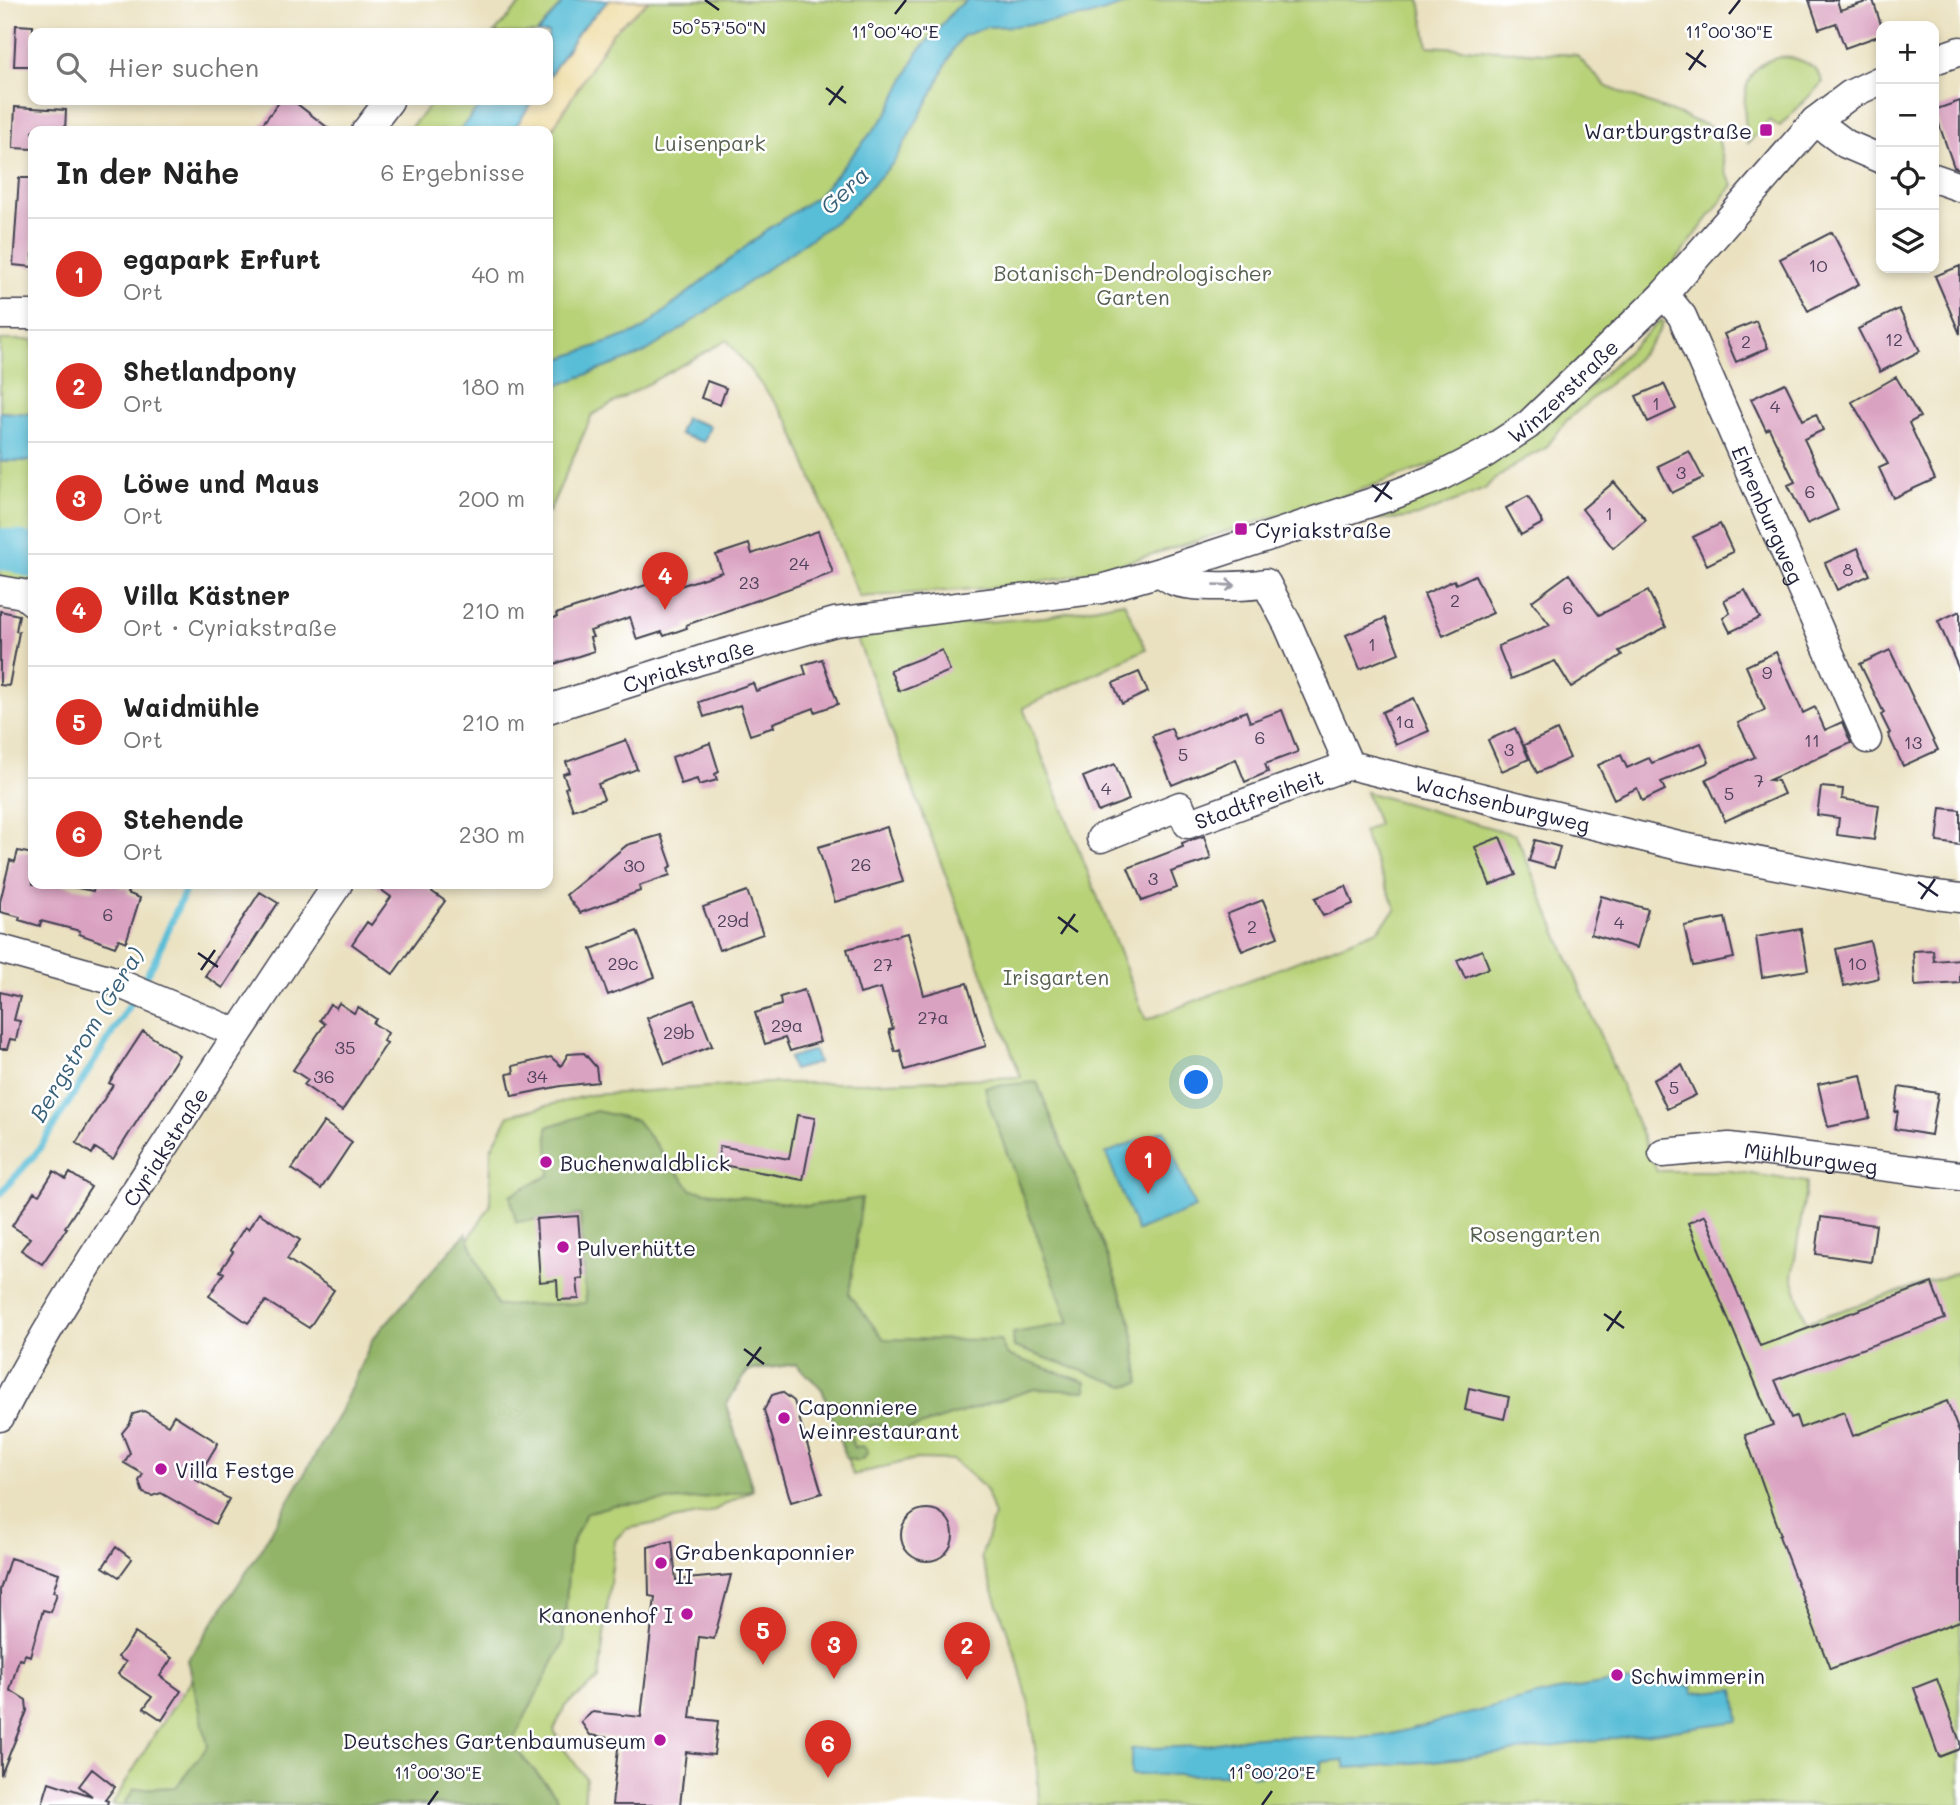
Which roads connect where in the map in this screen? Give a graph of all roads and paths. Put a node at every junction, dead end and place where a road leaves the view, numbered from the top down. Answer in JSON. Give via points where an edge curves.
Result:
{"nodes":[{"id":1,"x":1960,"y":51,"type":"edge"},
{"id":2,"x":1939,"y":58,"type":"edge"},
{"id":3,"x":1876,"y":82,"type":"edge"},
{"id":4,"x":386,"y":105,"type":"edge"},
{"id":5,"x":1815,"y":121,"type":"junction"},
{"id":6,"x":370,"y":126,"type":"edge"},
{"id":7,"x":1876,"y":157,"type":"edge"},
{"id":8,"x":1939,"y":180,"type":"edge"},
{"id":9,"x":1960,"y":187,"type":"edge"},
{"id":10,"x":1664,"y":294,"type":"junction"},
{"id":11,"x":0,"y":315,"type":"edge"},
{"id":12,"x":28,"y":315,"type":"edge"},
{"id":13,"x":1160,"y":572,"type":"junction"},
{"id":14,"x":0,"y":590,"type":"edge"},
{"id":15,"x":28,"y":598,"type":"edge"},
{"id":16,"x":553,"y":707,"type":"edge"},
{"id":17,"x":1867,"y":739,"type":"dead end"},
{"id":18,"x":1349,"y":765,"type":"junction"},
{"id":19,"x":1101,"y":838,"type":"dead end"},
{"id":20,"x":335,"y":889,"type":"edge"},
{"id":21,"x":1960,"y":898,"type":"edge"},
{"id":22,"x":0,"y":949,"type":"edge"},
{"id":23,"x":237,"y":1033,"type":"junction"},
{"id":24,"x":1663,"y":1153,"type":"dead end"},
{"id":25,"x":1960,"y":1176,"type":"edge"},
{"id":26,"x":0,"y":1417,"type":"edge"}],
"edges":[{"from":1,"to":2,"type":"street"},
{"from":3,"to":5,"type":"street","name":"Winzerstraße","via":[[1851,94]]},
{"from":4,"to":6,"type":"street"},
{"from":5,"to":7,"type":"street","via":[[1846,144]]},
{"from":5,"to":10,"type":"street","name":"Winzerstraße"},
{"from":8,"to":9,"type":"street"},
{"from":10,"to":13,"type":"street","name":"Winzerstraße","via":[[1528,425],[1484,454],[1388,497]]},
{"from":10,"to":17,"type":"street","name":"Ehrenburgweg","via":[[1682,316]]},
{"from":11,"to":12,"type":"street"},
{"from":13,"to":16,"type":"street","name":"Cyriakstraße","via":[[1101,589],[835,622]]},
{"from":13,"to":18,"type":"street","one_way":true,"via":[[1186,584],[1266,583]]},
{"from":14,"to":15,"type":"street"},
{"from":18,"to":19,"type":"street","name":"Stadtfreiheit","via":[[1188,824],[1180,806]]},
{"from":18,"to":21,"type":"street","name":"Wachsenburgweg","via":[[1683,847]]},
{"from":20,"to":23,"type":"street","name":"Cyriakstraße"},
{"from":22,"to":23,"type":"street","via":[[108,979]]},
{"from":23,"to":26,"type":"street","name":"Cyriakstraße","via":[[87,1266]]},
{"from":24,"to":25,"type":"street","name":"Mühlburgweg","via":[[1729,1147]]}]}
